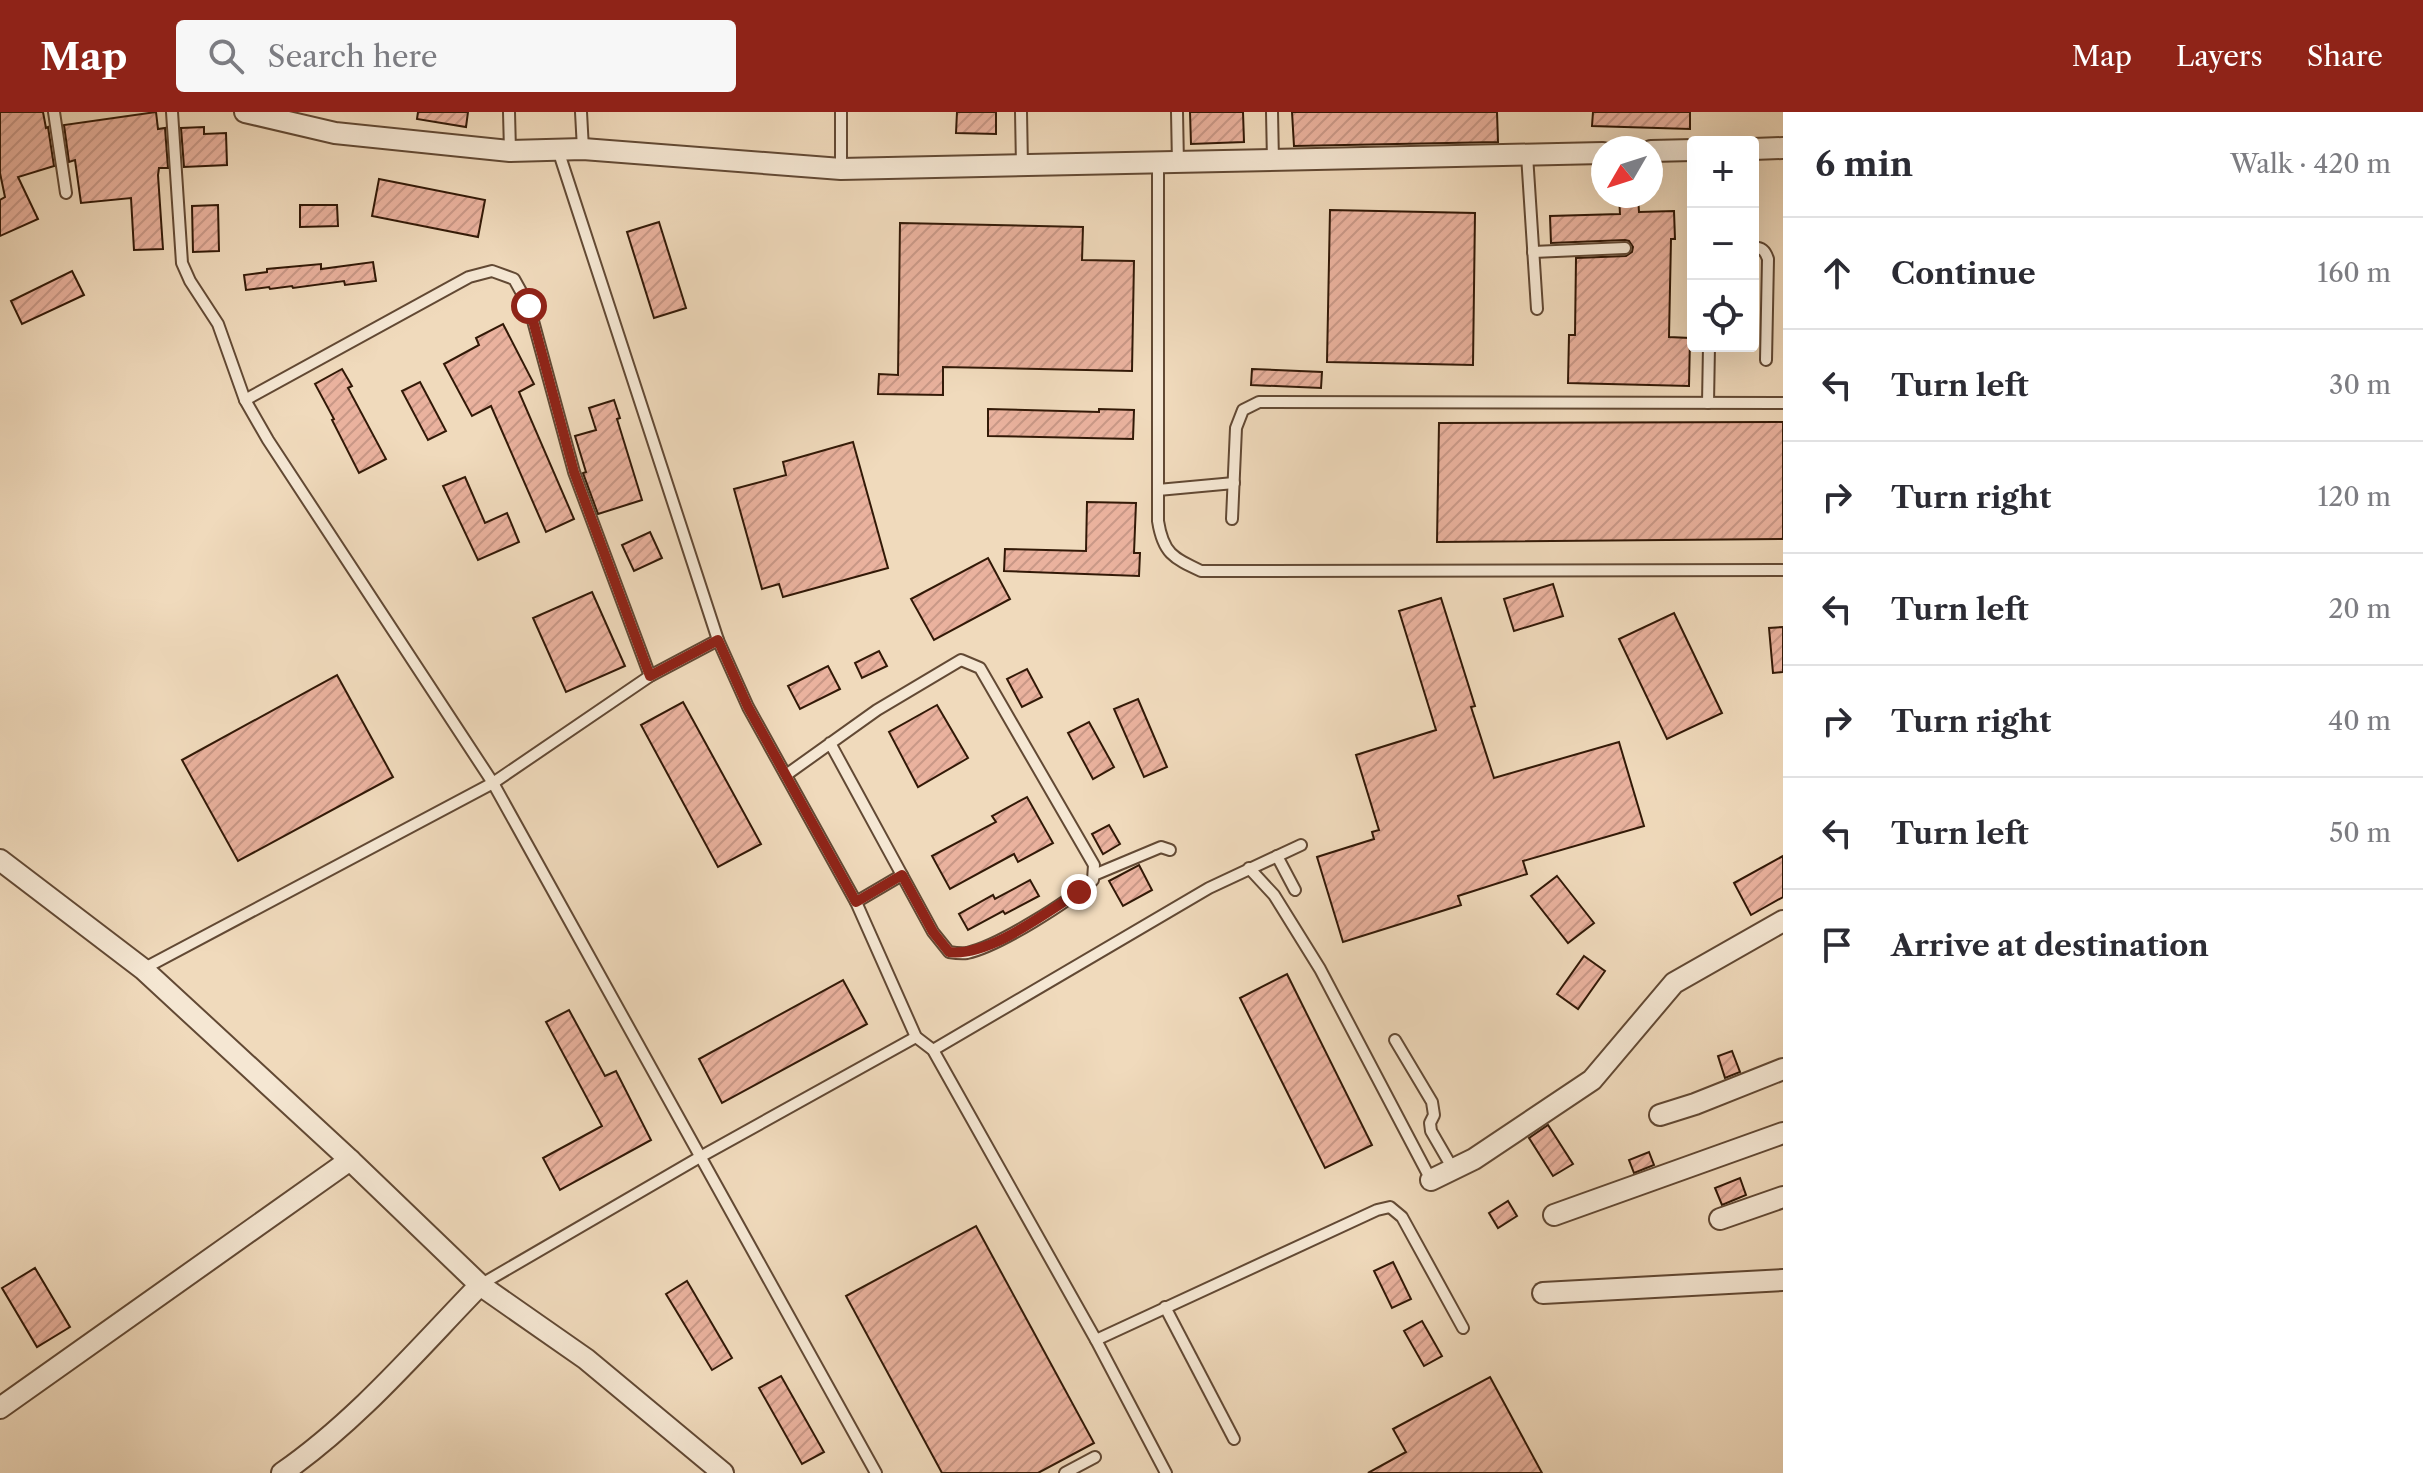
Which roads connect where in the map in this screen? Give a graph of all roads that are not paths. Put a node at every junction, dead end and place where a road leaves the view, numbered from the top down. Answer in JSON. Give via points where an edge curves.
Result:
{"nodes":[{"id":1,"x":54,"y":112,"type":"edge"},
{"id":2,"x":172,"y":112,"type":"edge"},
{"id":3,"x":245,"y":112,"type":"edge"},
{"id":4,"x":509,"y":112,"type":"edge"},
{"id":5,"x":581,"y":112,"type":"edge"},
{"id":6,"x":841,"y":112,"type":"edge"},
{"id":7,"x":1021,"y":112,"type":"edge"},
{"id":8,"x":1177,"y":112,"type":"edge"},
{"id":9,"x":1272,"y":112,"type":"edge"},
{"id":10,"x":1783,"y":148,"type":"edge"},
{"id":11,"x":583,"y":149,"type":"junction"},
{"id":12,"x":1759,"y":149,"type":"edge"},
{"id":13,"x":558,"y":150,"type":"junction"},
{"id":14,"x":1687,"y":150,"type":"edge"},
{"id":15,"x":510,"y":151,"type":"junction"},
{"id":16,"x":1663,"y":151,"type":"edge"},
{"id":17,"x":1591,"y":153,"type":"edge"},
{"id":18,"x":1527,"y":155,"type":"junction"},
{"id":19,"x":1273,"y":161,"type":"junction"},
{"id":20,"x":1168,"y":164,"type":"junction"},
{"id":21,"x":1022,"y":166,"type":"junction"},
{"id":22,"x":841,"y":169,"type":"junction"},
{"id":23,"x":66,"y":193,"type":"dead end"},
{"id":24,"x":1759,"y":247,"type":"edge"},
{"id":25,"x":1625,"y":248,"type":"dead end"},
{"id":26,"x":1533,"y":252,"type":"junction"},
{"id":27,"x":1537,"y":309,"type":"dead end"},
{"id":28,"x":1709,"y":352,"type":"edge"},
{"id":29,"x":1766,"y":360,"type":"dead end"},
{"id":30,"x":245,"y":400,"type":"junction"},
{"id":31,"x":1708,"y":403,"type":"junction"},
{"id":32,"x":1783,"y":403,"type":"edge"},
{"id":33,"x":1234,"y":483,"type":"junction"},
{"id":34,"x":1158,"y":490,"type":"junction"},
{"id":35,"x":1232,"y":519,"type":"dead end"},
{"id":36,"x":1783,"y":570,"type":"edge"},
{"id":37,"x":718,"y":640,"type":"junction"},
{"id":38,"x":650,"y":676,"type":"junction"},
{"id":39,"x":830,"y":743,"type":"junction"},
{"id":40,"x":786,"y":775,"type":"junction"},
{"id":41,"x":493,"y":783,"type":"junction"},
{"id":42,"x":1301,"y":845,"type":"dead end"},
{"id":43,"x":1170,"y":850,"type":"dead end"},
{"id":44,"x":1277,"y":856,"type":"junction"},
{"id":45,"x":0,"y":860,"type":"edge"},
{"id":46,"x":1249,"y":868,"type":"junction"},
{"id":47,"x":902,"y":875,"type":"junction"},
{"id":48,"x":1094,"y":875,"type":"junction"},
{"id":49,"x":1295,"y":890,"type":"dead end"},
{"id":50,"x":856,"y":902,"type":"junction"},
{"id":51,"x":1783,"y":921,"type":"edge"},
{"id":52,"x":143,"y":969,"type":"junction"},
{"id":53,"x":916,"y":1037,"type":"junction"},
{"id":54,"x":1395,"y":1040,"type":"dead end"},
{"id":55,"x":933,"y":1050,"type":"junction"},
{"id":56,"x":1783,"y":1069,"type":"edge"},
{"id":57,"x":1660,"y":1115,"type":"dead end"},
{"id":58,"x":1783,"y":1133,"type":"edge"},
{"id":59,"x":700,"y":1157,"type":"junction"},
{"id":60,"x":350,"y":1160,"type":"junction"},
{"id":61,"x":1453,"y":1169,"type":"junction"},
{"id":62,"x":1431,"y":1180,"type":"joint"},
{"id":63,"x":1783,"y":1197,"type":"edge"},
{"id":64,"x":1554,"y":1215,"type":"dead end"},
{"id":65,"x":1720,"y":1219,"type":"dead end"},
{"id":66,"x":1783,"y":1280,"type":"edge"},
{"id":67,"x":480,"y":1285,"type":"junction"},
{"id":68,"x":1543,"y":1293,"type":"dead end"},
{"id":69,"x":1165,"y":1307,"type":"junction"},
{"id":70,"x":1463,"y":1328,"type":"dead end"},
{"id":71,"x":1096,"y":1340,"type":"junction"},
{"id":72,"x":0,"y":1408,"type":"edge"},
{"id":73,"x":1234,"y":1439,"type":"dead end"},
{"id":74,"x":1095,"y":1457,"type":"dead end"},
{"id":75,"x":708,"y":1469,"type":"edge"},
{"id":76,"x":282,"y":1473,"type":"edge"},
{"id":77,"x":876,"y":1473,"type":"edge"},
{"id":78,"x":1065,"y":1473,"type":"edge"},
{"id":79,"x":1166,"y":1473,"type":"edge"}],
"edges":[{"from":1,"to":23,"type":"lane"},
{"from":2,"to":30,"type":"lane","via":[[182,263],[218,324]]},
{"from":3,"to":15,"type":"street","via":[[335,133]]},
{"from":4,"to":15,"type":"lane"},
{"from":5,"to":11,"type":"lane"},
{"from":6,"to":22,"type":"lane"},
{"from":7,"to":21,"type":"lane"},
{"from":8,"to":20,"type":"lane"},
{"from":9,"to":19,"type":"lane"},
{"from":10,"to":12,"type":"street"},
{"from":11,"to":13,"type":"street"},
{"from":11,"to":22,"type":"street"},
{"from":13,"to":15,"type":"street"},
{"from":13,"to":37,"type":"lane"},
{"from":14,"to":16,"type":"street"},
{"from":17,"to":18,"type":"street"},
{"from":18,"to":19,"type":"street"},
{"from":18,"to":26,"type":"lane"},
{"from":19,"to":20,"type":"street"},
{"from":20,"to":21,"type":"street"},
{"from":20,"to":34,"type":"lane"},
{"from":21,"to":22,"type":"street"},
{"from":24,"to":29,"type":"lane","via":[[1768,259]]},
{"from":25,"to":26,"type":"lane"},
{"from":26,"to":27,"type":"lane"},
{"from":28,"to":31,"type":"lane"},
{"from":30,"to":38,"type":"lane","via":[[469,277],[492,271],[514,279],[529,306],[574,472]]},
{"from":30,"to":41,"type":"lane"},
{"from":31,"to":32,"type":"lane"},
{"from":31,"to":33,"type":"lane","via":[[1259,402],[1243,410],[1236,428]]},
{"from":33,"to":34,"type":"lane"},
{"from":33,"to":35,"type":"lane"},
{"from":34,"to":36,"type":"lane","via":[[1161,541],[1177,560],[1201,571]]},
{"from":37,"to":38,"type":"lane"},
{"from":37,"to":40,"type":"lane"},
{"from":38,"to":41,"type":"lane"},
{"from":39,"to":40,"type":"lane"},
{"from":39,"to":47,"type":"lane"},
{"from":39,"to":48,"type":"lane","via":[[961,660],[970,663],[980,668],[1094,865]]},
{"from":40,"to":50,"type":"lane"},
{"from":41,"to":52,"type":"lane"},
{"from":41,"to":59,"type":"lane"},
{"from":42,"to":44,"type":"lane"},
{"from":43,"to":48,"type":"lane","via":[[1161,847]]},
{"from":44,"to":46,"type":"lane"},
{"from":44,"to":49,"type":"lane"},
{"from":45,"to":52,"type":"street"},
{"from":46,"to":55,"type":"lane"},
{"from":46,"to":62,"type":"lane","via":[[1274,895],[1320,969]]},
{"from":47,"to":48,"type":"lane","via":[[933,932],[949,952],[964,954],[1017,930],[1079,892]]},
{"from":47,"to":50,"type":"lane"},
{"from":50,"to":53,"type":"lane"},
{"from":51,"to":61,"type":"street","via":[[1674,983],[1592,1080]]},
{"from":52,"to":60,"type":"street"},
{"from":53,"to":55,"type":"lane"},
{"from":53,"to":59,"type":"lane"},
{"from":54,"to":61,"type":"lane","via":[[1432,1102],[1431,1131]]},
{"from":55,"to":71,"type":"lane"},
{"from":56,"to":57,"type":"street"},
{"from":58,"to":64,"type":"street"},
{"from":59,"to":67,"type":"lane"},
{"from":59,"to":77,"type":"lane"},
{"from":60,"to":67,"type":"street"},
{"from":60,"to":72,"type":"street"},
{"from":61,"to":62,"type":"street"},
{"from":63,"to":65,"type":"street"},
{"from":66,"to":68,"type":"street"},
{"from":67,"to":75,"type":"street","via":[[586,1359]]},
{"from":67,"to":76,"type":"street","via":[[369,1400]]},
{"from":69,"to":70,"type":"lane","via":[[1390,1207],[1402,1217]]},
{"from":69,"to":71,"type":"lane"},
{"from":69,"to":73,"type":"lane"},
{"from":71,"to":79,"type":"lane"},
{"from":74,"to":78,"type":"lane"}]}
